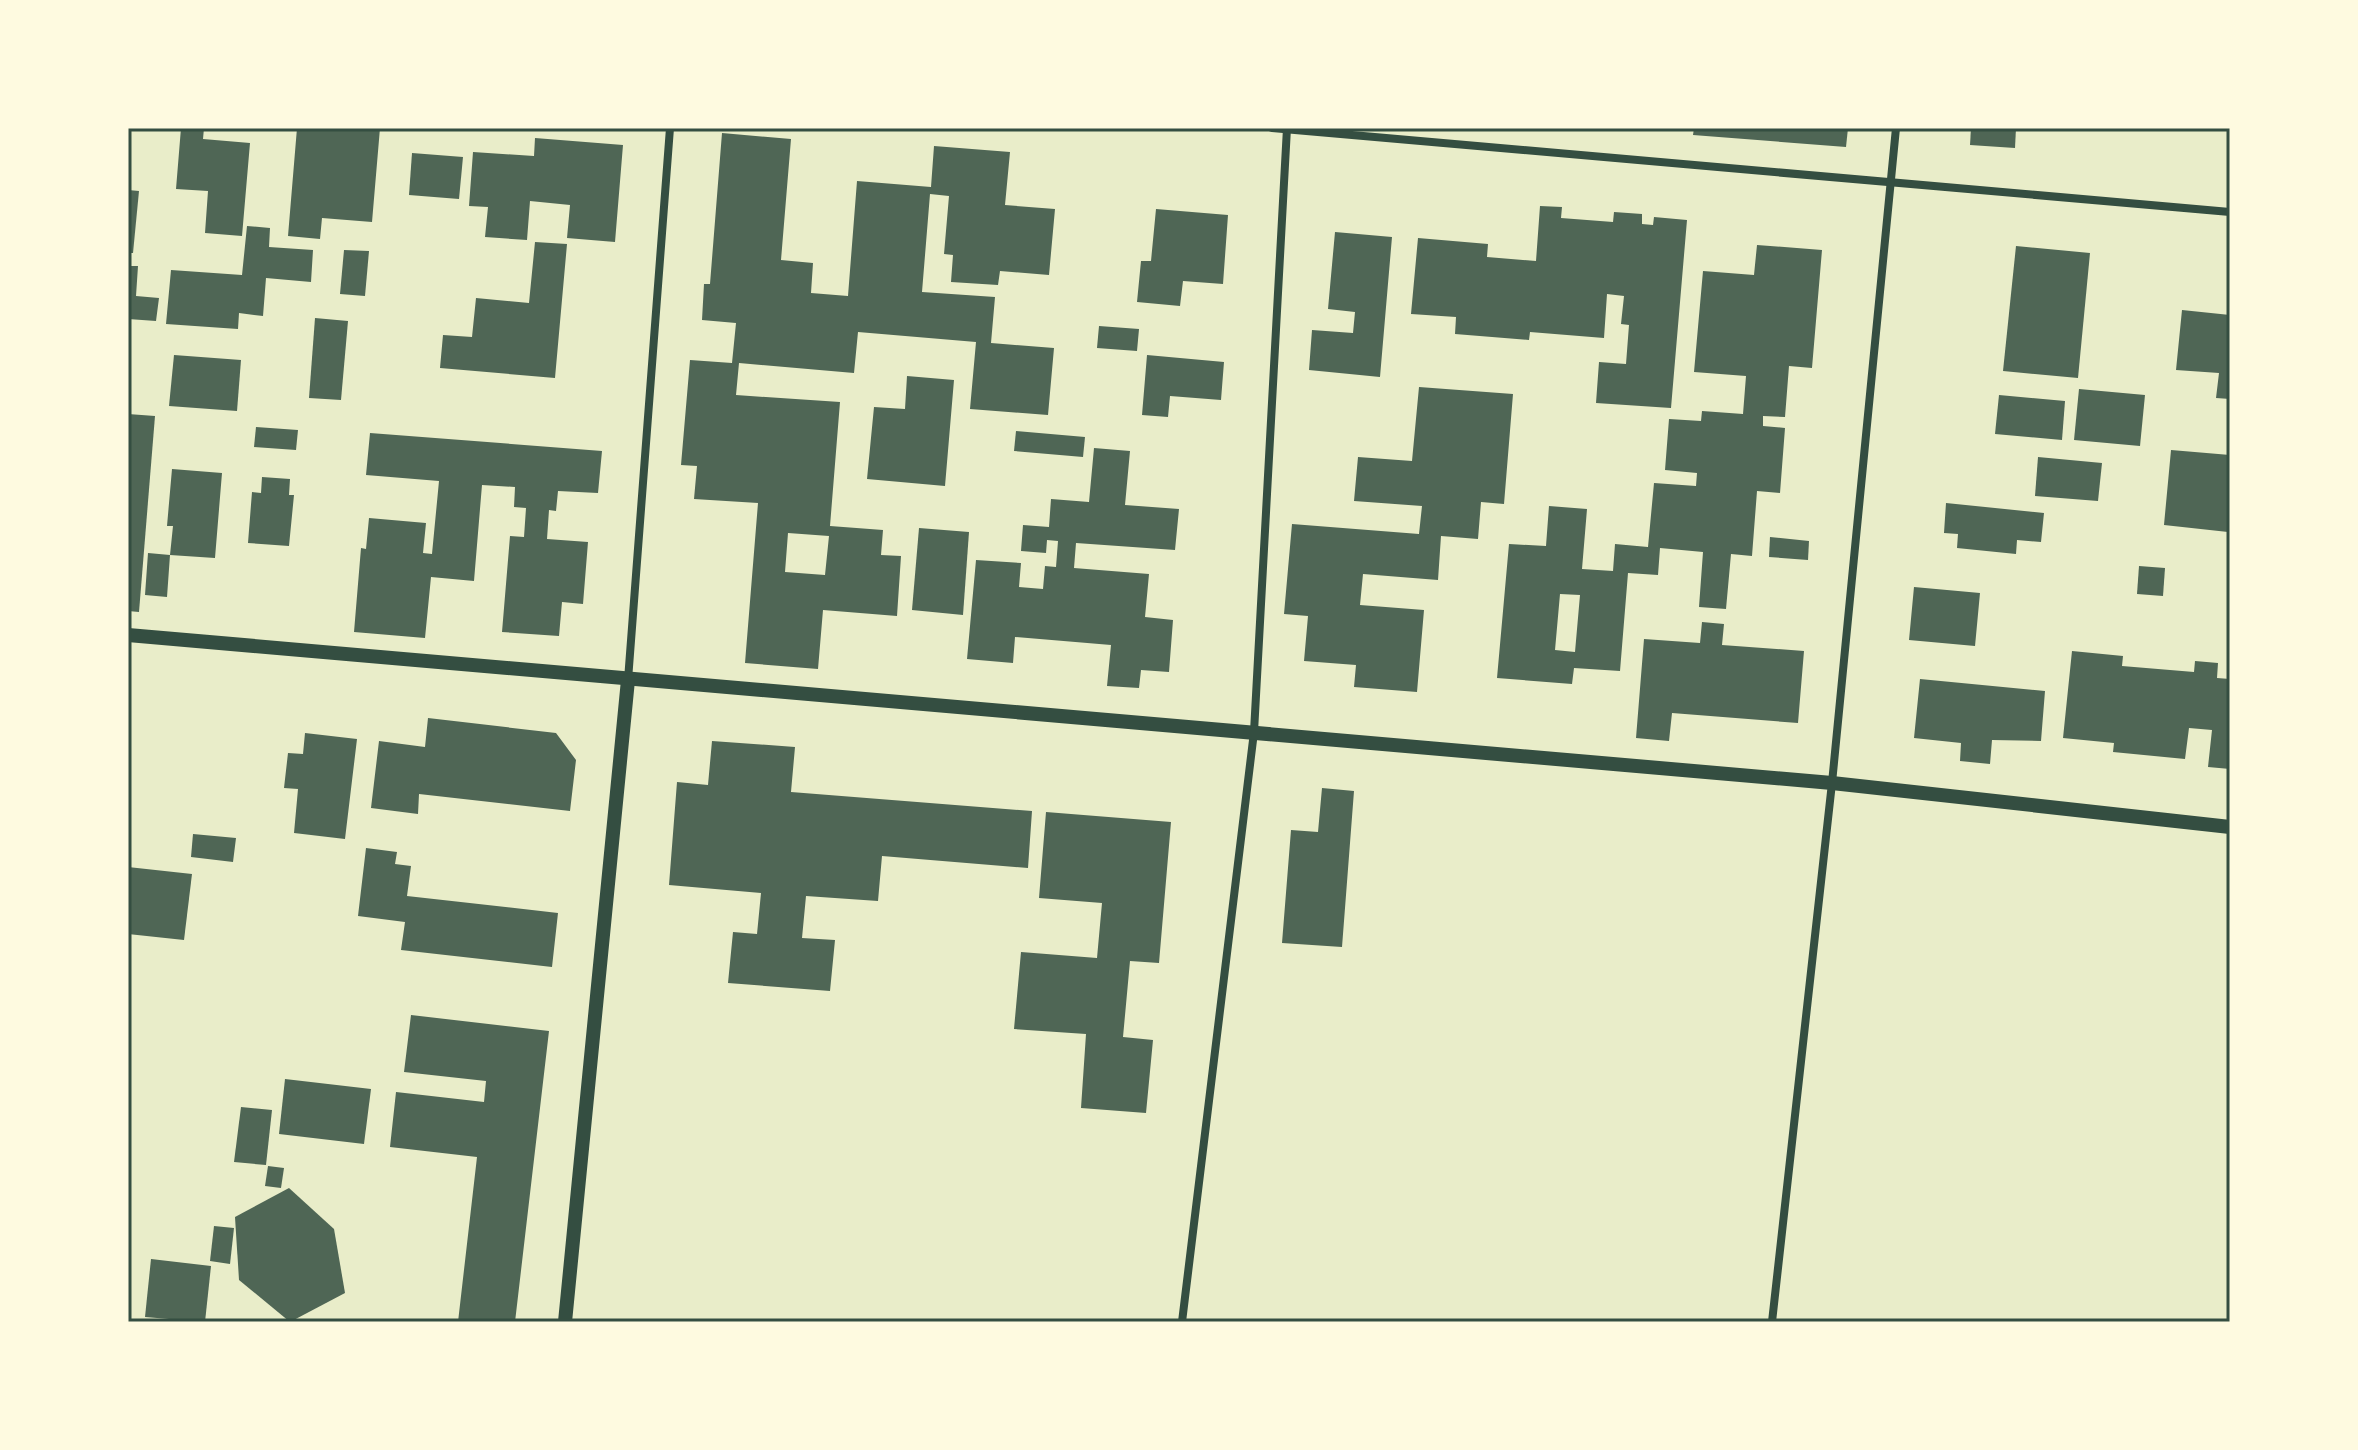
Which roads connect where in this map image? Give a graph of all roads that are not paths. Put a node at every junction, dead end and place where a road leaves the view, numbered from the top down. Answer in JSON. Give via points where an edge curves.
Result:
{"nodes":[{"id":1,"x":670,"y":128,"type":"edge"},
{"id":2,"x":1272,"y":128,"type":"edge"},
{"id":3,"x":1896,"y":128,"type":"edge"},
{"id":4,"x":1287,"y":129,"type":"edge"},
{"id":5,"x":1892,"y":181,"type":"junction"},
{"id":6,"x":2230,"y":212,"type":"edge"},
{"id":7,"x":128,"y":635,"type":"edge"},
{"id":8,"x":628,"y":680,"type":"junction"},
{"id":9,"x":1254,"y":732,"type":"junction"},
{"id":10,"x":1832,"y":783,"type":"junction"},
{"id":11,"x":2230,"y":827,"type":"edge"},
{"id":12,"x":565,"y":1322,"type":"edge"},
{"id":13,"x":1182,"y":1322,"type":"edge"},
{"id":14,"x":1772,"y":1322,"type":"edge"}],
"edges":[{"from":1,"to":8,"type":"street"},
{"from":2,"to":4,"type":"street"},
{"from":3,"to":5,"type":"street"},
{"from":4,"to":5,"type":"street"},
{"from":4,"to":9,"type":"street"},
{"from":5,"to":6,"type":"street"},
{"from":5,"to":10,"type":"street"},
{"from":7,"to":8,"type":"street"},
{"from":8,"to":9,"type":"street"},
{"from":8,"to":12,"type":"street"},
{"from":9,"to":10,"type":"street"},
{"from":9,"to":13,"type":"street"},
{"from":10,"to":11,"type":"street"},
{"from":10,"to":14,"type":"street"}]}
